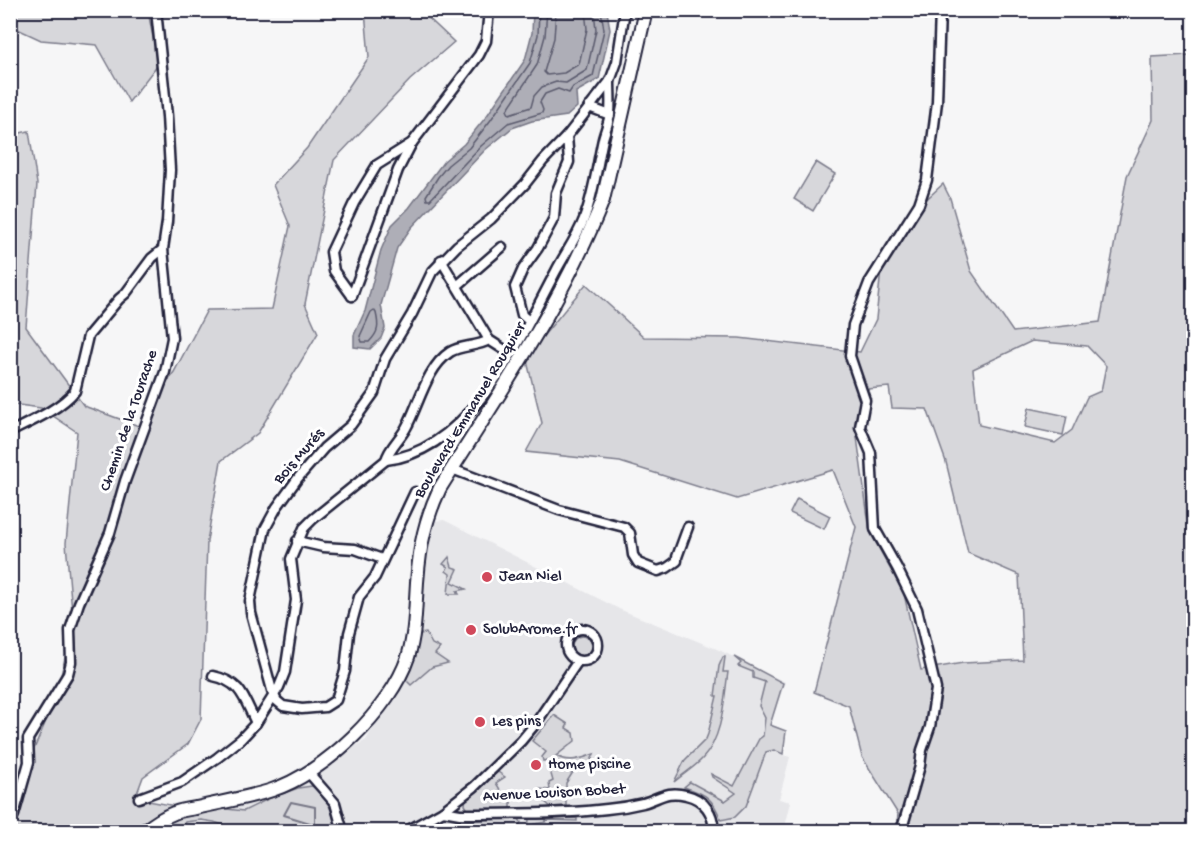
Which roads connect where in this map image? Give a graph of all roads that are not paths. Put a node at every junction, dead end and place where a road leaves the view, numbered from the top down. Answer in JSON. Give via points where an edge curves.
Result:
{"nodes":[{"id":1,"x":156,"y":10,"type":"edge"},
{"id":2,"x":489,"y":10,"type":"edge"},
{"id":3,"x":625,"y":10,"type":"edge"},
{"id":4,"x":646,"y":10,"type":"edge"},
{"id":5,"x":940,"y":10,"type":"edge"},
{"id":6,"x":610,"y":81,"type":"junction"},
{"id":7,"x":589,"y":107,"type":"junction"},
{"id":8,"x":610,"y":115,"type":"junction"},
{"id":9,"x":567,"y":136,"type":"junction"},
{"id":10,"x":412,"y":143,"type":"junction"},
{"id":11,"x":502,"y":247,"type":"dead end"},
{"id":12,"x":163,"y":249,"type":"junction"},
{"id":13,"x":441,"y":260,"type":"junction"},
{"id":14,"x":458,"y":286,"type":"junction"},
{"id":15,"x":529,"y":321,"type":"junction"},
{"id":16,"x":489,"y":340,"type":"junction"},
{"id":17,"x":511,"y":354,"type":"junction"},
{"id":18,"x":10,"y":432,"type":"edge"},
{"id":19,"x":387,"y":460,"type":"junction"},
{"id":20,"x":452,"y":469,"type":"junction"},
{"id":21,"x":415,"y":492,"type":"dead end"},
{"id":22,"x":688,"y":526,"type":"dead end"},
{"id":23,"x":297,"y":542,"type":"junction"},
{"id":24,"x":382,"y":559,"type":"junction"},
{"id":25,"x":578,"y":661,"type":"dead end"},
{"id":26,"x":213,"y":676,"type":"dead end"},
{"id":27,"x":273,"y":694,"type":"junction"},
{"id":28,"x":256,"y":723,"type":"junction"},
{"id":29,"x":308,"y":772,"type":"junction"},
{"id":30,"x":139,"y":798,"type":"dead end"},
{"id":31,"x":443,"y":811,"type":"junction"},
{"id":32,"x":10,"y":819,"type":"edge"},
{"id":33,"x":142,"y":831,"type":"edge"},
{"id":34,"x":343,"y":831,"type":"edge"},
{"id":35,"x":405,"y":831,"type":"edge"},
{"id":36,"x":713,"y":831,"type":"edge"},
{"id":37,"x":901,"y":831,"type":"edge"}],
"edges":[{"from":1,"to":12,"type":"street","name":"Chemin de la Tourache","via":[[170,170]]},
{"from":2,"to":10,"type":"street","via":[[486,41],[479,56]]},
{"from":3,"to":6,"type":"street","name":"Bois Murés"},
{"from":4,"to":20,"type":"street","name":"Boulevard Emmanuel Rouquier","via":[[603,200],[593,225],[543,323]]},
{"from":5,"to":37,"type":"street","via":[[937,102],[927,180],[919,204],[869,283],[854,326],[850,356],[865,400],[860,427],[871,453],[875,529],[917,609],[936,689],[930,728]]},
{"from":6,"to":7,"type":"street","name":"Bois Murés"},
{"from":6,"to":8,"type":"street","name":"Bois Murés"},
{"from":7,"to":8,"type":"street"},
{"from":7,"to":9,"type":"street","name":"Bois Murés"},
{"from":8,"to":15,"type":"street","name":"Bois Murés","via":[[583,221]]},
{"from":9,"to":13,"type":"street","name":"Bois Murés","via":[[491,219]]},
{"from":9,"to":15,"type":"street","via":[[569,162],[553,204],[554,218],[515,287],[522,315]]},
{"from":10,"to":10,"type":"street","via":[[377,165],[331,252],[334,271],[352,296],[398,170]]},
{"from":11,"to":14,"type":"street"},
{"from":12,"to":18,"type":"street","via":[[88,336],[75,391],[70,397]]},
{"from":12,"to":32,"type":"street","name":"Chemin de la Tourache","via":[[172,338],[168,363],[110,533],[70,630],[68,674],[28,739],[29,762]]},
{"from":13,"to":14,"type":"street"},
{"from":13,"to":27,"type":"street","name":"Bois Murés","via":[[385,359],[374,393],[351,425],[298,478],[265,530],[250,601]]},
{"from":14,"to":16,"type":"street"},
{"from":15,"to":17,"type":"street","name":"Bois Murés"},
{"from":16,"to":17,"type":"street"},
{"from":16,"to":19,"type":"street","name":"Bois Murés","via":[[482,345],[452,350],[441,359]]},
{"from":17,"to":19,"type":"street","name":"Bois Murés","via":[[468,414],[435,442]]},
{"from":19,"to":23,"type":"street","name":"Bois Murés","via":[[313,519]]},
{"from":20,"to":22,"type":"street","via":[[559,510],[624,527],[630,533],[638,562],[658,571],[677,561]]},
{"from":20,"to":29,"type":"street","name":"Boulevard Emmanuel Rouquier","via":[[424,525],[415,625],[409,656],[398,680],[368,723]]},
{"from":21,"to":24,"type":"street"},
{"from":23,"to":24,"type":"street","via":[[356,549]]},
{"from":23,"to":27,"type":"street","name":"Bois Murés","via":[[291,559],[296,600],[285,672]]},
{"from":24,"to":27,"type":"street","via":[[375,577],[359,597],[336,700],[325,707],[302,709],[283,706]]},
{"from":25,"to":31,"type":"street","via":[[530,731],[474,787]]},
{"from":26,"to":28,"type":"street","via":[[235,684]]},
{"from":27,"to":28,"type":"street","name":"Bois Murés"},
{"from":28,"to":30,"type":"street","name":"Bois Murés","via":[[241,739],[182,782]]},
{"from":29,"to":33,"type":"street","name":"Boulevard Emmanuel Rouquier","via":[[273,790],[174,813]]},
{"from":29,"to":34,"type":"street","via":[[335,803]]},
{"from":31,"to":35,"type":"street"},
{"from":31,"to":36,"type":"street","name":"Avenue Louison Bobet","via":[[460,814],[603,810],[644,803],[670,792],[698,799],[706,806],[714,822]]}]}
